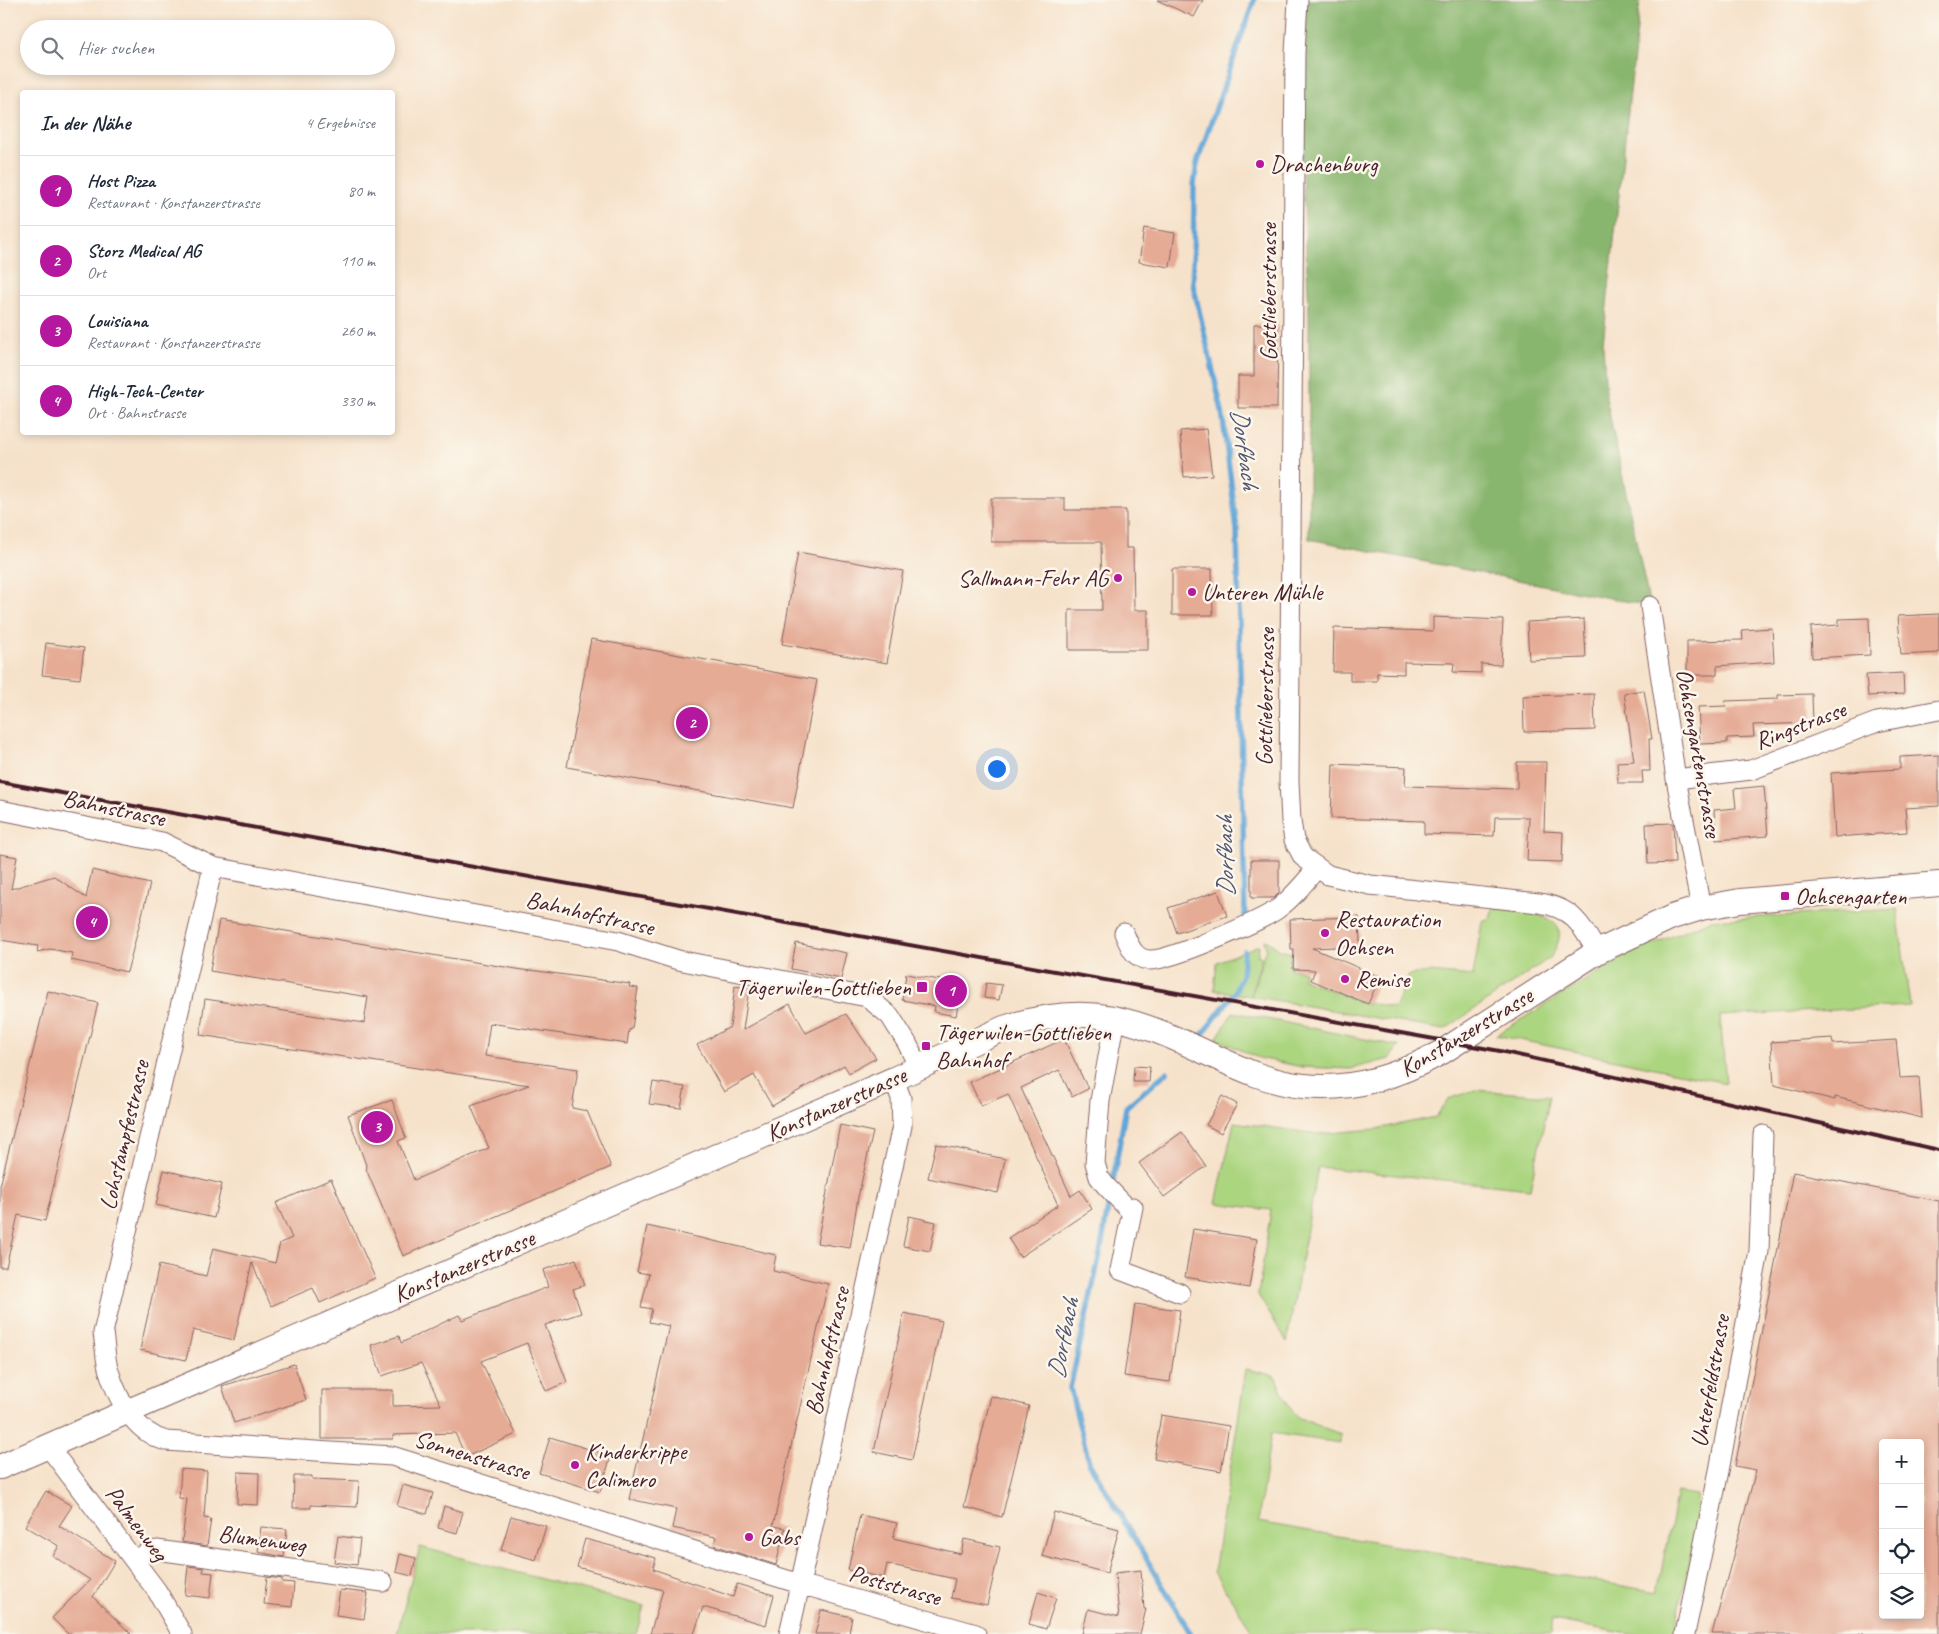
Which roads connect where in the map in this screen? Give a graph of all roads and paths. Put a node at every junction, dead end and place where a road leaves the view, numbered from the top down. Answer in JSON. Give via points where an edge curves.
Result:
{"nodes":[{"id":1,"x":1298,"y":0,"type":"edge"},
{"id":2,"x":1650,"y":606,"type":"dead end"},
{"id":3,"x":1939,"y":710,"type":"edge"},
{"id":4,"x":1676,"y":779,"type":"junction"},
{"id":5,"x":0,"y":810,"type":"edge"},
{"id":6,"x":213,"y":867,"type":"junction"},
{"id":7,"x":1317,"y":868,"type":"junction"},
{"id":8,"x":1939,"y":884,"type":"edge"},
{"id":9,"x":1701,"y":908,"type":"junction"},
{"id":10,"x":1124,"y":933,"type":"dead end"},
{"id":11,"x":1597,"y":952,"type":"junction"},
{"id":12,"x":1115,"y":1018,"type":"junction"},
{"id":13,"x":919,"y":1068,"type":"junction"},
{"id":14,"x":894,"y":1079,"type":"junction"},
{"id":15,"x":1764,"y":1135,"type":"dead end"},
{"id":16,"x":1180,"y":1293,"type":"dead end"},
{"id":17,"x":128,"y":1412,"type":"junction"},
{"id":18,"x":48,"y":1446,"type":"junction"},
{"id":19,"x":0,"y":1467,"type":"edge"},
{"id":20,"x":135,"y":1561,"type":"junction"},
{"id":21,"x":384,"y":1582,"type":"dead end"},
{"id":22,"x":800,"y":1584,"type":"junction"},
{"id":23,"x":182,"y":1634,"type":"edge"},
{"id":24,"x":789,"y":1634,"type":"edge"},
{"id":25,"x":976,"y":1634,"type":"edge"},
{"id":26,"x":1685,"y":1634,"type":"edge"}],
"edges":[{"from":1,"to":7,"type":"street","name":"Gottlieberstrasse","via":[[1289,781],[1294,840],[1303,858]]},
{"from":2,"to":4,"type":"street","name":"Ochsengartenstrasse"},
{"from":3,"to":4,"type":"street","name":"Ringstrasse","via":[[1877,722],[1752,770]]},
{"from":4,"to":9,"type":"street","name":"Ochsengartenstrasse"},
{"from":5,"to":6,"type":"street","name":"Bahnstrasse","via":[[162,842]]},
{"from":6,"to":13,"type":"street","name":"Bahnhofstrasse","via":[[618,942],[678,960],[867,997],[890,1016]]},
{"from":6,"to":17,"type":"street","name":"Lohstampfestrasse","via":[[103,1333],[108,1367]]},
{"from":7,"to":10,"type":"street","via":[[1296,893],[1270,913],[1166,958],[1147,960],[1132,952]]},
{"from":7,"to":11,"type":"street","name":"Gottlieberstrasse","via":[[1338,879],[1370,885],[1551,905],[1576,919]]},
{"from":8,"to":9,"type":"main road","name":"Konstanzerstrasse","via":[[1785,896]]},
{"from":9,"to":11,"type":"main road","name":"Konstanzerstrasse","via":[[1672,917]]},
{"from":11,"to":12,"type":"main road","name":"Konstanzerstrasse","via":[[1442,1052],[1416,1066],[1361,1084],[1304,1086],[1274,1080],[1244,1071],[1140,1024]]},
{"from":12,"to":13,"type":"main road","name":"Konstanzerstrasse","via":[[1078,1015],[1034,1019],[1004,1028]]},
{"from":12,"to":16,"type":"street","via":[[1100,1101],[1095,1163],[1099,1177],[1122,1202],[1120,1270]]},
{"from":13,"to":14,"type":"main road","name":"Konstanzerstrasse"},
{"from":14,"to":17,"type":"main road","name":"Konstanzerstrasse"},
{"from":14,"to":22,"type":"street","name":"Bahnhofstrasse","via":[[900,1098],[902,1126]]},
{"from":15,"to":26,"type":"street","name":"Unterfeldstrasse","via":[[1759,1250],[1719,1471]]},
{"from":17,"to":18,"type":"main road","name":"Konstanzerstrasse"},
{"from":17,"to":22,"type":"street","name":"Sonnenstrasse","via":[[145,1430],[166,1441],[392,1456]]},
{"from":18,"to":19,"type":"main road","name":"Konstanzerstrasse"},
{"from":18,"to":20,"type":"street","name":"Palmenweg"},
{"from":20,"to":21,"type":"street","name":"Blumenweg","via":[[157,1550]]},
{"from":20,"to":23,"type":"street","name":"Palmenweg"},
{"from":22,"to":24,"type":"street","name":"Bahnhofstrasse"},
{"from":22,"to":25,"type":"street","name":"Poststrasse"}]}
